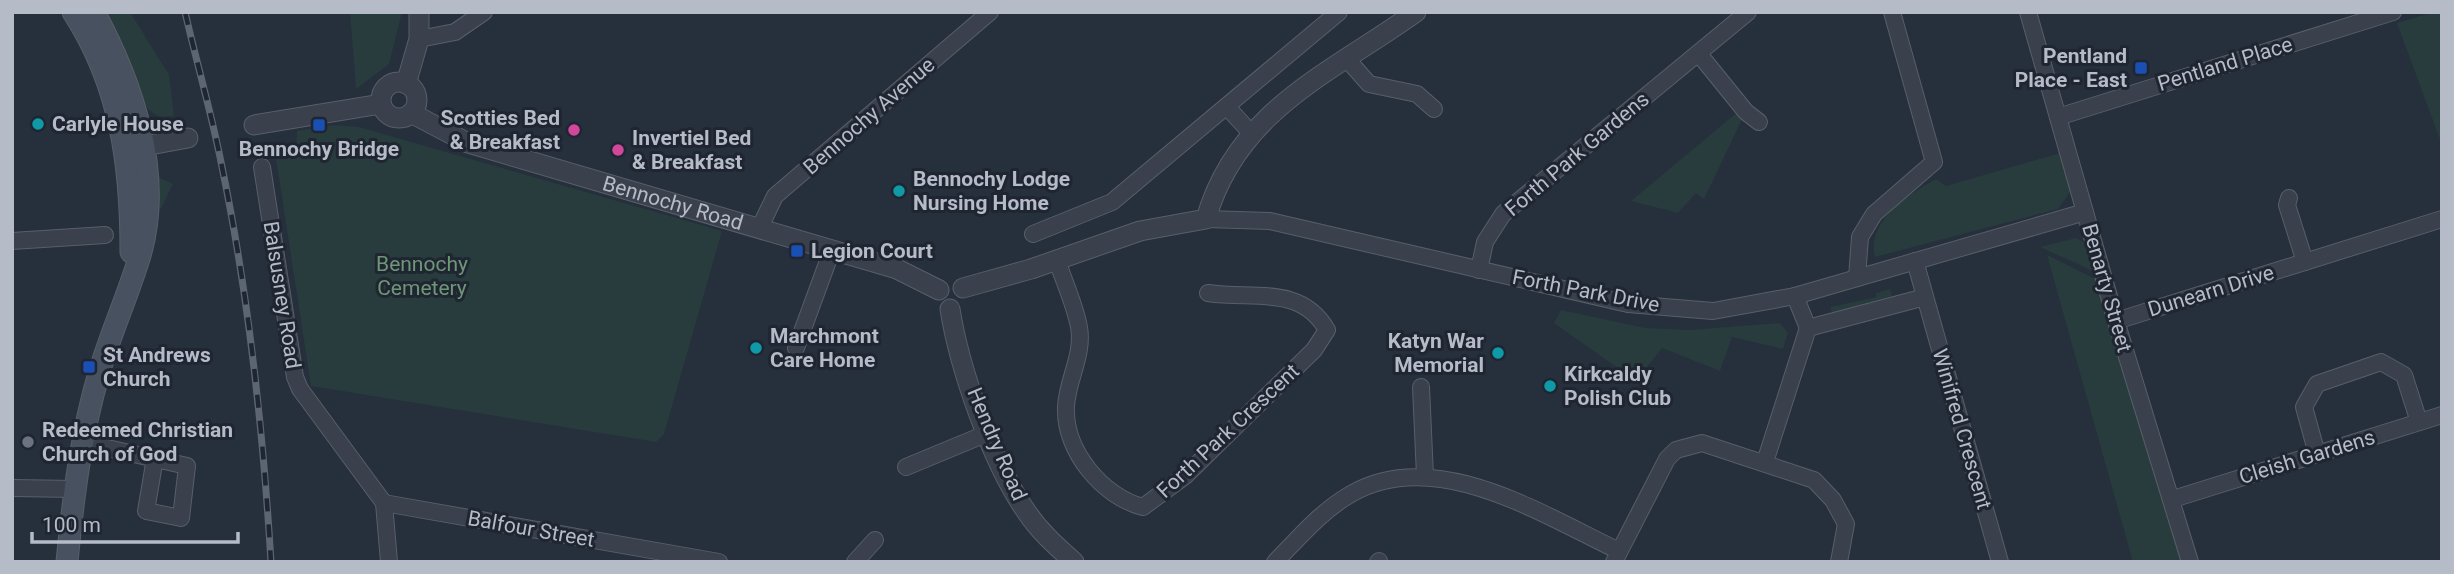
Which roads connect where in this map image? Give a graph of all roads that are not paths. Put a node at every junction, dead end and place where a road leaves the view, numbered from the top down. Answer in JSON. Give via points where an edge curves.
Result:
{"nodes":[{"id":1,"x":74,"y":12,"type":"edge"},
{"id":2,"x":94,"y":12,"type":"edge"},
{"id":3,"x":419,"y":12,"type":"edge"},
{"id":4,"x":484,"y":12,"type":"edge"},
{"id":5,"x":990,"y":12,"type":"edge"},
{"id":6,"x":1339,"y":12,"type":"edge"},
{"id":7,"x":1748,"y":12,"type":"edge"},
{"id":8,"x":1892,"y":12,"type":"edge"},
{"id":9,"x":2028,"y":12,"type":"edge"},
{"id":10,"x":2393,"y":12,"type":"edge"},
{"id":11,"x":1410,"y":14,"type":"edge"},
{"id":12,"x":419,"y":38,"type":"junction"},
{"id":13,"x":1699,"y":54,"type":"junction"},
{"id":14,"x":1346,"y":58,"type":"junction"},
{"id":15,"x":406,"y":84,"type":"junction"},
{"id":16,"x":381,"y":104,"type":"junction"},
{"id":17,"x":1227,"y":107,"type":"junction"},
{"id":18,"x":1434,"y":108,"type":"dead end"},
{"id":19,"x":411,"y":113,"type":"junction"},
{"id":20,"x":2058,"y":117,"type":"junction"},
{"id":21,"x":1759,"y":122,"type":"dead end"},
{"id":22,"x":254,"y":125,"type":"dead end"},
{"id":23,"x":1251,"y":133,"type":"junction"},
{"id":24,"x":188,"y":138,"type":"dead end"},
{"id":25,"x":135,"y":148,"type":"junction"},
{"id":26,"x":262,"y":167,"type":"dead end"},
{"id":27,"x":2290,"y":198,"type":"dead end"},
{"id":28,"x":2085,"y":212,"type":"junction"},
{"id":29,"x":1206,"y":219,"type":"junction"},
{"id":30,"x":2442,"y":219,"type":"edge"},
{"id":31,"x":759,"y":229,"type":"junction"},
{"id":32,"x":1033,"y":234,"type":"dead end"},
{"id":33,"x":105,"y":235,"type":"dead end"},
{"id":34,"x":12,"y":241,"type":"edge"},
{"id":35,"x":832,"y":250,"type":"junction"},
{"id":36,"x":1057,"y":260,"type":"junction"},
{"id":37,"x":1915,"y":261,"type":"junction"},
{"id":38,"x":2305,"y":262,"type":"junction"},
{"id":39,"x":1479,"y":270,"type":"junction"},
{"id":40,"x":1857,"y":278,"type":"junction"},
{"id":41,"x":963,"y":288,"type":"junction"},
{"id":42,"x":939,"y":290,"type":"junction"},
{"id":43,"x":1208,"y":293,"type":"dead end"},
{"id":44,"x":1795,"y":296,"type":"junction"},
{"id":45,"x":1925,"y":297,"type":"junction"},
{"id":46,"x":950,"y":309,"type":"junction"},
{"id":47,"x":2116,"y":321,"type":"junction"},
{"id":48,"x":1808,"y":328,"type":"junction"},
{"id":49,"x":796,"y":348,"type":"dead end"},
{"id":50,"x":1422,"y":387,"type":"dead end"},
{"id":51,"x":2442,"y":415,"type":"edge"},
{"id":52,"x":2418,"y":422,"type":"junction"},
{"id":53,"x":988,"y":433,"type":"junction"},
{"id":54,"x":85,"y":443,"type":"junction"},
{"id":55,"x":2317,"y":453,"type":"junction"},
{"id":56,"x":155,"y":458,"type":"dead end"},
{"id":57,"x":1765,"y":462,"type":"junction"},
{"id":58,"x":906,"y":467,"type":"dead end"},
{"id":59,"x":1425,"y":476,"type":"junction"},
{"id":60,"x":12,"y":488,"type":"edge"},
{"id":61,"x":75,"y":489,"type":"junction"},
{"id":62,"x":2173,"y":499,"type":"junction"},
{"id":63,"x":384,"y":503,"type":"junction"},
{"id":64,"x":875,"y":540,"type":"dead end"},
{"id":65,"x":1616,"y":556,"type":"edge"},
{"id":66,"x":67,"y":562,"type":"edge"},
{"id":67,"x":390,"y":562,"type":"edge"},
{"id":68,"x":719,"y":562,"type":"edge"},
{"id":69,"x":855,"y":562,"type":"edge"},
{"id":70,"x":1074,"y":562,"type":"edge"},
{"id":71,"x":1275,"y":562,"type":"edge"},
{"id":72,"x":1839,"y":562,"type":"edge"},
{"id":73,"x":2000,"y":562,"type":"edge"},
{"id":74,"x":2190,"y":562,"type":"edge"}],
"edges":[{"from":1,"to":25,"type":"main road"},
{"from":2,"to":25,"type":"main road","via":[[122,69]]},
{"from":3,"to":12,"type":"street"},
{"from":4,"to":12,"type":"street","via":[[455,32]]},
{"from":5,"to":31,"type":"street","name":"Bennochy Avenue","via":[[775,196]]},
{"from":6,"to":17,"type":"street"},
{"from":7,"to":13,"type":"street","name":"Forth Park Gardens"},
{"from":8,"to":40,"type":"street","via":[[1934,162],[1874,214],[1860,237]]},
{"from":9,"to":20,"type":"street","name":"Benarty Street"},
{"from":10,"to":20,"type":"street","name":"Pentland Place"},
{"from":11,"to":14,"type":"street"},
{"from":12,"to":15,"type":"street"},
{"from":13,"to":21,"type":"street"},
{"from":13,"to":39,"type":"street","name":"Forth Park Gardens","via":[[1503,214],[1485,242]]},
{"from":14,"to":18,"type":"street","via":[[1369,83],[1417,94]]},
{"from":14,"to":23,"type":"street","via":[[1304,85]]},
{"from":15,"to":16,"type":"street","via":[[389,85]]},
{"from":15,"to":19,"type":"street","via":[[416,97]]},
{"from":16,"to":19,"type":"street","via":[[391,116]]},
{"from":16,"to":22,"type":"street"},
{"from":17,"to":23,"type":"street"},
{"from":17,"to":32,"type":"street","via":[[1112,202]]},
{"from":19,"to":31,"type":"street","name":"Bennochy Road","via":[[468,144]]},
{"from":20,"to":28,"type":"street","name":"Benarty Street"},
{"from":23,"to":29,"type":"street","via":[[1216,184]]},
{"from":24,"to":25,"type":"street"},
{"from":25,"to":54,"type":"main road","via":[[148,187],[146,225],[99,374]]},
{"from":26,"to":63,"type":"street","name":"Balsusney Road","via":[[295,377]]},
{"from":27,"to":38,"type":"street","via":[[2287,205]]},
{"from":28,"to":37,"type":"street","name":"Forth Park Drive"},
{"from":28,"to":47,"type":"street","name":"Benarty Street"},
{"from":29,"to":36,"type":"street","via":[[1140,232]]},
{"from":29,"to":39,"type":"street","name":"Forth Park Drive","via":[[1270,221]]},
{"from":30,"to":38,"type":"street","name":"Dunearn Drive"},
{"from":31,"to":35,"type":"street","name":"Bennochy Road"},
{"from":33,"to":34,"type":"street"},
{"from":35,"to":42,"type":"street","name":"Bennochy Road","via":[[897,269]]},
{"from":35,"to":49,"type":"street"},
{"from":36,"to":41,"type":"street"},
{"from":36,"to":43,"type":"street","name":"Forth Park Crescent","via":[[1079,328],[1079,351],[1066,407],[1071,440],[1103,484],[1126,502],[1143,507],[1195,467],[1314,350],[1327,330],[1300,301]]},
{"from":37,"to":40,"type":"street","name":"Forth Park Drive"},
{"from":37,"to":45,"type":"street","name":"Winifred Crescent"},
{"from":38,"to":47,"type":"street","name":"Dunearn Drive"},
{"from":39,"to":44,"type":"street","name":"Forth Park Drive","via":[[1628,304],[1713,311]]},
{"from":40,"to":44,"type":"street","name":"Forth Park Drive"},
{"from":41,"to":42,"type":"street","via":[[949,282]]},
{"from":41,"to":46,"type":"street","via":[[964,301]]},
{"from":42,"to":46,"type":"street","via":[[940,302]]},
{"from":44,"to":48,"type":"street"},
{"from":45,"to":48,"type":"street"},
{"from":45,"to":73,"type":"street","name":"Winifred Crescent"},
{"from":46,"to":53,"type":"street","name":"Hendry Road","via":[[954,336]]},
{"from":47,"to":62,"type":"street","name":"Benarty Street"},
{"from":48,"to":57,"type":"street"},
{"from":50,"to":59,"type":"street"},
{"from":51,"to":52,"type":"street","name":"Cleish Gardens"},
{"from":52,"to":55,"type":"street","name":"Cleish Gardens"},
{"from":52,"to":55,"type":"street","via":[[2404,375],[2381,362],[2317,384],[2304,407]]},
{"from":53,"to":58,"type":"street"},
{"from":53,"to":70,"type":"street","name":"Hendry Road","via":[[1024,509]]},
{"from":54,"to":56,"type":"street"},
{"from":54,"to":61,"type":"main road"},
{"from":55,"to":62,"type":"street","name":"Cleish Gardens"},
{"from":57,"to":65,"type":"street","via":[[1702,443],[1676,450],[1657,476]]},
{"from":57,"to":72,"type":"street","via":[[1814,480],[1833,500],[1846,524]]},
{"from":59,"to":65,"type":"street","via":[[1488,489]]},
{"from":59,"to":71,"type":"street","via":[[1353,492],[1327,509]]},
{"from":60,"to":61,"type":"street"},
{"from":61,"to":66,"type":"main road"},
{"from":62,"to":74,"type":"street","name":"Benarty Street"},
{"from":63,"to":67,"type":"street"},
{"from":63,"to":68,"type":"street","name":"Balfour Street"},
{"from":64,"to":69,"type":"street"}]}
